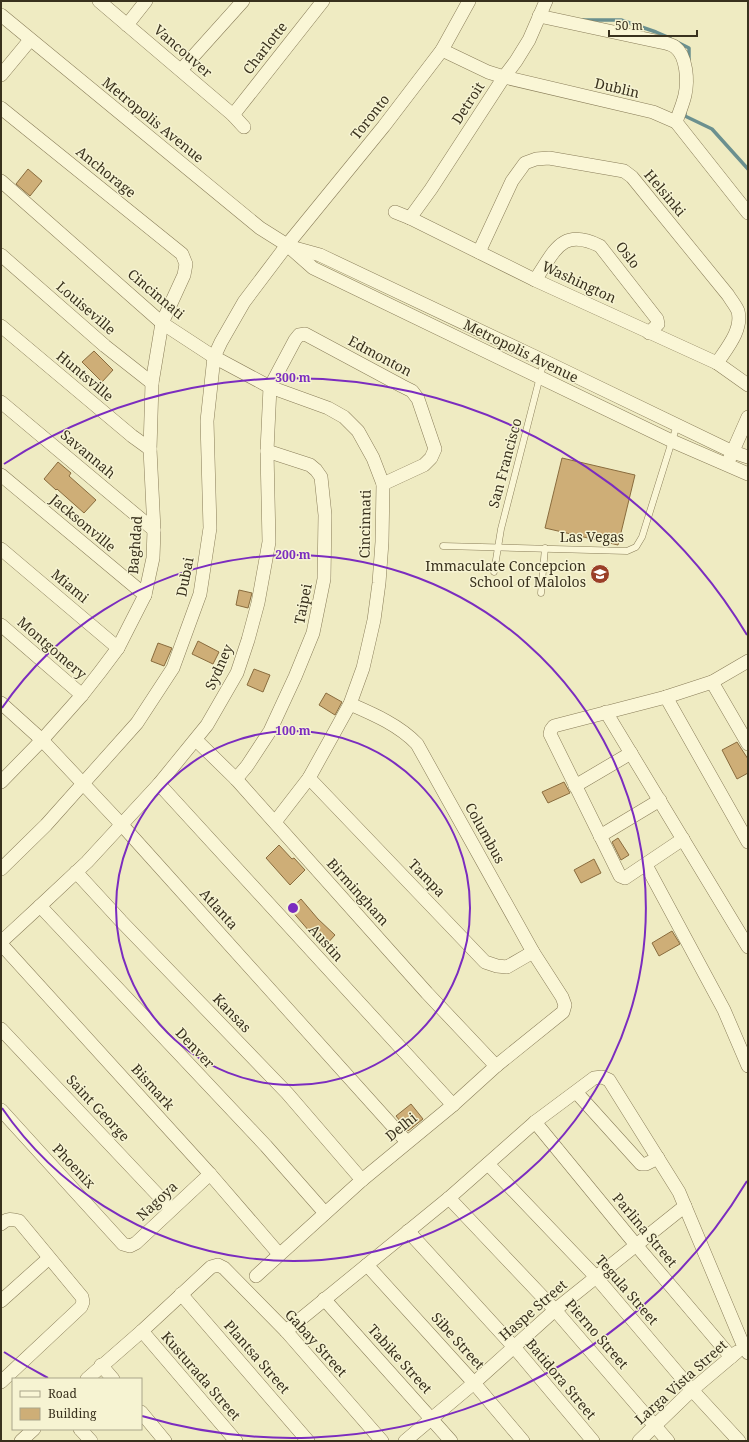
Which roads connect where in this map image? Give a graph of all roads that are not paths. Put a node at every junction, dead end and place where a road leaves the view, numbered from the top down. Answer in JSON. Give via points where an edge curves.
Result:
{"nodes":[{"id":1,"x":99,"y":1,"type":"edge"},
{"id":2,"x":146,"y":1,"type":"edge"},
{"id":3,"x":243,"y":1,"type":"edge"},
{"id":4,"x":323,"y":1,"type":"edge"},
{"id":5,"x":469,"y":1,"type":"edge"},
{"id":6,"x":546,"y":1,"type":"edge"},
{"id":7,"x":1,"y":15,"type":"edge"},
{"id":8,"x":539,"y":16,"type":"junction"},
{"id":9,"x":127,"y":25,"type":"junction"},
{"id":10,"x":30,"y":40,"type":"junction"},
{"id":11,"x":442,"y":50,"type":"junction"},
{"id":12,"x":181,"y":70,"type":"junction"},
{"id":13,"x":1,"y":75,"type":"edge"},
{"id":14,"x":504,"y":77,"type":"junction"},
{"id":15,"x":1,"y":108,"type":"edge"},
{"id":16,"x":233,"y":115,"type":"junction"},
{"id":17,"x":676,"y":122,"type":"junction"},
{"id":18,"x":244,"y":127,"type":"dead end"},
{"id":19,"x":1,"y":181,"type":"edge"},
{"id":20,"x":395,"y":212,"type":"dead end"},
{"id":21,"x":748,"y":213,"type":"edge"},
{"id":22,"x":410,"y":218,"type":"junction"},
{"id":23,"x":287,"y":246,"type":"junction"},
{"id":24,"x":479,"y":252,"type":"junction"},
{"id":25,"x":1,"y":255,"type":"edge"},
{"id":26,"x":186,"y":264,"type":"joint"},
{"id":27,"x":535,"y":280,"type":"junction"},
{"id":28,"x":162,"y":323,"type":"junction"},
{"id":29,"x":1,"y":326,"type":"edge"},
{"id":30,"x":649,"y":333,"type":"junction"},
{"id":31,"x":305,"y":334,"type":"joint"},
{"id":32,"x":214,"y":357,"type":"junction"},
{"id":33,"x":544,"y":361,"type":"junction"},
{"id":34,"x":717,"y":363,"type":"junction"},
{"id":35,"x":540,"y":377,"type":"junction"},
{"id":36,"x":152,"y":383,"type":"junction"},
{"id":37,"x":748,"y":385,"type":"edge"},
{"id":38,"x":270,"y":387,"type":"junction"},
{"id":39,"x":1,"y":402,"type":"edge"},
{"id":40,"x":748,"y":417,"type":"edge"},
{"id":41,"x":677,"y":425,"type":"junction"},
{"id":42,"x":672,"y":441,"type":"junction"},
{"id":43,"x":150,"y":449,"type":"junction"},
{"id":44,"x":267,"y":451,"type":"junction"},
{"id":45,"x":733,"y":452,"type":"junction"},
{"id":46,"x":748,"y":457,"type":"edge"},
{"id":47,"x":727,"y":466,"type":"junction"},
{"id":48,"x":748,"y":474,"type":"edge"},
{"id":49,"x":1,"y":475,"type":"edge"},
{"id":50,"x":383,"y":484,"type":"junction"},
{"id":51,"x":154,"y":530,"type":"junction"},
{"id":52,"x":443,"y":546,"type":"dead end"},
{"id":53,"x":498,"y":548,"type":"junction"},
{"id":54,"x":545,"y":548,"type":"junction"},
{"id":55,"x":1,"y":549,"type":"edge"},
{"id":56,"x":494,"y":572,"type":"dead end"},
{"id":57,"x":541,"y":593,"type":"dead end"},
{"id":58,"x":145,"y":595,"type":"junction"},
{"id":59,"x":1,"y":625,"type":"edge"},
{"id":60,"x":118,"y":648,"type":"junction"},
{"id":61,"x":748,"y":661,"type":"edge"},
{"id":62,"x":712,"y":682,"type":"junction"},
{"id":63,"x":82,"y":695,"type":"junction"},
{"id":64,"x":666,"y":697,"type":"junction"},
{"id":65,"x":1,"y":703,"type":"edge"},
{"id":66,"x":350,"y":704,"type":"junction"},
{"id":67,"x":606,"y":712,"type":"junction"},
{"id":68,"x":42,"y":740,"type":"junction"},
{"id":69,"x":196,"y":740,"type":"junction"},
{"id":70,"x":748,"y":744,"type":"edge"},
{"id":71,"x":631,"y":753,"type":"junction"},
{"id":72,"x":309,"y":778,"type":"junction"},
{"id":73,"x":236,"y":779,"type":"junction"},
{"id":74,"x":1,"y":782,"type":"edge"},
{"id":75,"x":84,"y":784,"type":"junction"},
{"id":76,"x":159,"y":784,"type":"junction"},
{"id":77,"x":575,"y":786,"type":"junction"},
{"id":78,"x":660,"y":800,"type":"junction"},
{"id":79,"x":275,"y":822,"type":"junction"},
{"id":80,"x":122,"y":824,"type":"junction"},
{"id":81,"x":600,"y":836,"type":"junction"},
{"id":82,"x":683,"y":839,"type":"junction"},
{"id":83,"x":748,"y":842,"type":"edge"},
{"id":84,"x":646,"y":865,"type":"junction"},
{"id":85,"x":1,"y":869,"type":"edge"},
{"id":86,"x":76,"y":872,"type":"junction"},
{"id":87,"x":40,"y":906,"type":"junction"},
{"id":88,"x":1,"y":943,"type":"edge"},
{"id":89,"x":748,"y":947,"type":"edge"},
{"id":90,"x":533,"y":952,"type":"junction"},
{"id":91,"x":565,"y":1005,"type":"joint"},
{"id":92,"x":1,"y":1028,"type":"edge"},
{"id":93,"x":496,"y":1066,"type":"junction"},
{"id":94,"x":748,"y":1066,"type":"edge"},
{"id":95,"x":576,"y":1092,"type":"junction"},
{"id":96,"x":453,"y":1105,"type":"junction"},
{"id":97,"x":1,"y":1110,"type":"edge"},
{"id":98,"x":535,"y":1122,"type":"junction"},
{"id":99,"x":407,"y":1142,"type":"junction"},
{"id":100,"x":658,"y":1158,"type":"junction"},
{"id":101,"x":488,"y":1164,"type":"junction"},
{"id":102,"x":210,"y":1174,"type":"junction"},
{"id":103,"x":362,"y":1180,"type":"junction"},
{"id":104,"x":449,"y":1198,"type":"junction"},
{"id":105,"x":685,"y":1206,"type":"junction"},
{"id":106,"x":171,"y":1209,"type":"junction"},
{"id":107,"x":325,"y":1213,"type":"junction"},
{"id":108,"x":6,"y":1221,"type":"edge"},
{"id":109,"x":408,"y":1231,"type":"junction"},
{"id":110,"x":124,"y":1244,"type":"joint"},
{"id":111,"x":636,"y":1245,"type":"junction"},
{"id":112,"x":279,"y":1254,"type":"junction"},
{"id":113,"x":49,"y":1258,"type":"junction"},
{"id":114,"x":367,"y":1265,"type":"junction"},
{"id":115,"x":256,"y":1276,"type":"dead end"},
{"id":116,"x":596,"y":1277,"type":"junction"},
{"id":117,"x":181,"y":1294,"type":"junction"},
{"id":118,"x":324,"y":1299,"type":"junction"},
{"id":119,"x":1,"y":1301,"type":"edge"},
{"id":120,"x":555,"y":1310,"type":"junction"},
{"id":121,"x":142,"y":1331,"type":"junction"},
{"id":122,"x":286,"y":1331,"type":"junction"},
{"id":123,"x":514,"y":1347,"type":"junction"},
{"id":124,"x":746,"y":1350,"type":"edge"},
{"id":125,"x":731,"y":1357,"type":"junction"},
{"id":126,"x":101,"y":1365,"type":"junction"},
{"id":127,"x":88,"y":1378,"type":"edge"},
{"id":128,"x":112,"y":1378,"type":"edge"},
{"id":129,"x":1,"y":1382,"type":"edge"},
{"id":130,"x":474,"y":1383,"type":"junction"},
{"id":131,"x":692,"y":1390,"type":"junction"},
{"id":132,"x":142,"y":1413,"type":"edge"},
{"id":133,"x":432,"y":1418,"type":"junction"},
{"id":134,"x":655,"y":1425,"type":"junction"},
{"id":135,"x":33,"y":1430,"type":"edge"},
{"id":136,"x":81,"y":1430,"type":"edge"},
{"id":137,"x":21,"y":1441,"type":"edge"},
{"id":138,"x":91,"y":1441,"type":"edge"},
{"id":139,"x":165,"y":1441,"type":"edge"},
{"id":140,"x":236,"y":1441,"type":"edge"},
{"id":141,"x":308,"y":1441,"type":"edge"},
{"id":142,"x":382,"y":1441,"type":"edge"},
{"id":143,"x":405,"y":1441,"type":"edge"},
{"id":144,"x":451,"y":1441,"type":"edge"},
{"id":145,"x":523,"y":1441,"type":"edge"},
{"id":146,"x":593,"y":1441,"type":"edge"},
{"id":147,"x":639,"y":1441,"type":"edge"},
{"id":148,"x":668,"y":1441,"type":"edge"},
{"id":149,"x":739,"y":1441,"type":"edge"}],
"edges":[{"from":1,"to":9,"type":"street","name":"Vancouver"},
{"from":2,"to":9,"type":"street"},
{"from":3,"to":12,"type":"street"},
{"from":4,"to":16,"type":"street","name":"Charlotte"},
{"from":5,"to":11,"type":"street","name":"Toronto"},
{"from":6,"to":8,"type":"street","name":"Detroit"},
{"from":7,"to":10,"type":"street","name":"Metropolis Avenue"},
{"from":8,"to":14,"type":"street","name":"Detroit","via":[[529,40]]},
{"from":8,"to":17,"type":"street","via":[[674,46],[681,53],[686,84]]},
{"from":9,"to":12,"type":"street","name":"Vancouver"},
{"from":10,"to":13,"type":"street"},
{"from":10,"to":23,"type":"street","name":"Metropolis Avenue","via":[[260,228]]},
{"from":11,"to":14,"type":"street","name":"Dublin"},
{"from":11,"to":23,"type":"street","name":"Toronto"},
{"from":12,"to":16,"type":"street","name":"Vancouver"},
{"from":14,"to":17,"type":"street","name":"Dublin","via":[[653,112]]},
{"from":14,"to":22,"type":"street","name":"Detroit"},
{"from":15,"to":26,"type":"street","name":"Anchorage","via":[[182,254]]},
{"from":16,"to":18,"type":"street","name":"Vancouver"},
{"from":17,"to":21,"type":"street","name":"Dublin"},
{"from":19,"to":28,"type":"street","name":"Cincinnati"},
{"from":20,"to":22,"type":"street","name":"Washington"},
{"from":22,"to":24,"type":"street","name":"Washington"},
{"from":23,"to":32,"type":"street","name":"Dubai","via":[[244,302]]},
{"from":23,"to":33,"type":"street","name":"Metropolis Avenue","via":[[320,255]]},
{"from":23,"to":35,"type":"street","name":"Metropolis Avenue","via":[[313,268]]},
{"from":24,"to":27,"type":"street","name":"Washington"},
{"from":24,"to":34,"type":"street","name":"Helsinki","via":[[512,182],[525,163],[549,158],[624,172],[637,183],[738,310],[737,331]]},
{"from":25,"to":36,"type":"street","name":"Louiseville","via":[[105,346]]},
{"from":26,"to":28,"type":"street","name":"Baghdad","via":[[184,275]]},
{"from":27,"to":30,"type":"street","name":"Washington"},
{"from":27,"to":30,"type":"street","name":"Oslo","via":[[564,242],[581,239],[594,243],[600,246],[657,319],[658,324]]},
{"from":28,"to":32,"type":"street","name":"Cincinnati"},
{"from":28,"to":36,"type":"street","name":"Baghdad"},
{"from":29,"to":43,"type":"street","name":"Huntsville"},
{"from":30,"to":34,"type":"street","name":"Washington"},
{"from":31,"to":38,"type":"street","name":"Sydney","via":[[299,335],[295,340]]},
{"from":31,"to":50,"type":"street","name":"Edmonton","via":[[412,391],[418,399],[435,449],[424,465]]},
{"from":32,"to":38,"type":"street","name":"Cincinnati"},
{"from":32,"to":75,"type":"street","name":"Dubai","via":[[206,421],[210,528],[200,594],[173,668],[137,723]]},
{"from":33,"to":35,"type":"lane","name":"San Francisco"},
{"from":33,"to":41,"type":"street","name":"Metropolis Avenue"},
{"from":34,"to":37,"type":"street","name":"Washington"},
{"from":35,"to":42,"type":"street","name":"Metropolis Avenue"},
{"from":35,"to":53,"type":"lane","name":"San Francisco","via":[[500,529]]},
{"from":36,"to":43,"type":"street","name":"Baghdad"},
{"from":38,"to":44,"type":"street","name":"Sydney"},
{"from":38,"to":50,"type":"street","name":"Cincinnati","via":[[328,408],[344,418],[358,431],[373,458]]},
{"from":39,"to":51,"type":"street","name":"Savannah"},
{"from":40,"to":45,"type":"street"},
{"from":41,"to":42,"type":"lane","name":"Las Vegas"},
{"from":41,"to":45,"type":"street","name":"Metropolis Avenue"},
{"from":42,"to":47,"type":"street","name":"Metropolis Avenue"},
{"from":42,"to":54,"type":"lane","name":"Las Vegas","via":[[642,536],[636,547],[627,551]]},
{"from":43,"to":51,"type":"street","name":"Baghdad"},
{"from":44,"to":69,"type":"street","name":"Sydney","via":[[269,542],[258,604],[237,674]]},
{"from":44,"to":73,"type":"street","name":"Taipei","via":[[310,465],[321,477],[325,515],[324,579],[314,633],[295,677],[270,730]]},
{"from":45,"to":46,"type":"street","name":"Metropolis Avenue"},
{"from":45,"to":47,"type":"street"},
{"from":47,"to":48,"type":"street","name":"Metropolis Avenue"},
{"from":49,"to":58,"type":"street","name":"Jacksonville"},
{"from":50,"to":66,"type":"street","name":"Cincinnati","via":[[382,542],[374,620],[363,668]]},
{"from":51,"to":58,"type":"street","name":"Baghdad","via":[[153,558]]},
{"from":52,"to":53,"type":"lane","name":"Las Vegas"},
{"from":53,"to":54,"type":"lane","name":"Las Vegas"},
{"from":53,"to":56,"type":"lane","name":"San Francisco"},
{"from":54,"to":57,"type":"lane"},
{"from":55,"to":60,"type":"street","name":"Miami"},
{"from":58,"to":60,"type":"street","name":"Baghdad"},
{"from":59,"to":63,"type":"street","name":"Montgomery"},
{"from":60,"to":63,"type":"street","name":"Baghdad"},
{"from":61,"to":62,"type":"street"},
{"from":62,"to":64,"type":"street"},
{"from":62,"to":70,"type":"street"},
{"from":63,"to":68,"type":"street","name":"Baghdad"},
{"from":64,"to":67,"type":"street"},
{"from":64,"to":83,"type":"street"},
{"from":65,"to":68,"type":"street","name":"Atlanta"},
{"from":66,"to":72,"type":"street","name":"Cincinnati"},
{"from":66,"to":90,"type":"street","name":"Columbus","via":[[403,731],[417,744]]},
{"from":67,"to":71,"type":"street"},
{"from":67,"to":77,"type":"street","via":[[554,726],[551,730],[550,734]]},
{"from":68,"to":74,"type":"street","name":"Baghdad"},
{"from":68,"to":75,"type":"street","name":"Atlanta"},
{"from":69,"to":73,"type":"street","name":"Birmingham"},
{"from":69,"to":76,"type":"street","name":"Sydney"},
{"from":71,"to":77,"type":"street"},
{"from":71,"to":78,"type":"street"},
{"from":72,"to":79,"type":"street","name":"Cincinnati"},
{"from":72,"to":90,"type":"street","name":"Tampa","via":[[485,962],[507,967]]},
{"from":73,"to":79,"type":"street","name":"Birmingham"},
{"from":75,"to":80,"type":"street","name":"Atlanta"},
{"from":75,"to":85,"type":"street","name":"Dubai"},
{"from":76,"to":80,"type":"street","name":"Sydney"},
{"from":76,"to":96,"type":"street","name":"Austin"},
{"from":77,"to":81,"type":"street"},
{"from":78,"to":81,"type":"street"},
{"from":78,"to":82,"type":"street"},
{"from":79,"to":93,"type":"street","name":"Birmingham","via":[[427,993]]},
{"from":80,"to":86,"type":"street","name":"Sydney"},
{"from":80,"to":99,"type":"street","name":"Atlanta"},
{"from":81,"to":84,"type":"street","via":[[620,876],[625,878]]},
{"from":82,"to":84,"type":"street"},
{"from":82,"to":89,"type":"street"},
{"from":84,"to":94,"type":"street","via":[[724,1010]]},
{"from":86,"to":87,"type":"street","name":"Sydney"},
{"from":86,"to":103,"type":"street","name":"Kansas","via":[[287,1093]]},
{"from":87,"to":88,"type":"street","name":"Sydney"},
{"from":87,"to":107,"type":"street","name":"Denver","via":[[266,1146]]},
{"from":88,"to":102,"type":"street","name":"Bismark"},
{"from":90,"to":91,"type":"street","name":"Columbus"},
{"from":91,"to":93,"type":"street","name":"Delhi","via":[[563,1012]]},
{"from":92,"to":106,"type":"street","name":"Saint George"},
{"from":93,"to":96,"type":"street","name":"Delhi"},
{"from":95,"to":98,"type":"street"},
{"from":95,"to":100,"type":"street","via":[[641,1164]]},
{"from":95,"to":100,"type":"street","via":[[594,1078],[602,1077],[609,1080]]},
{"from":96,"to":99,"type":"street","name":"Delhi"},
{"from":97,"to":110,"type":"street","name":"Phoenix"},
{"from":98,"to":101,"type":"street"},
{"from":98,"to":111,"type":"street","name":"Parlina Street"},
{"from":99,"to":103,"type":"street","name":"Delhi"},
{"from":100,"to":105,"type":"street"},
{"from":101,"to":104,"type":"street"},
{"from":101,"to":116,"type":"street","name":"Tegula Street"},
{"from":102,"to":106,"type":"street","name":"Nagoya"},
{"from":102,"to":112,"type":"street","name":"Bismark"},
{"from":103,"to":107,"type":"street","name":"Delhi"},
{"from":104,"to":109,"type":"street"},
{"from":104,"to":120,"type":"street","name":"Pierno Street"},
{"from":105,"to":111,"type":"street","name":"Haspe Street"},
{"from":105,"to":124,"type":"street"},
{"from":106,"to":110,"type":"street","name":"Nagoya","via":[[136,1243],[130,1246]]},
{"from":107,"to":112,"type":"street","name":"Delhi"},
{"from":108,"to":113,"type":"street","via":[[19,1221]]},
{"from":109,"to":114,"type":"street"},
{"from":109,"to":123,"type":"street","name":"Batidora Street"},
{"from":111,"to":116,"type":"street","name":"Haspe Street"},
{"from":111,"to":125,"type":"street","name":"Parlina Street"},
{"from":112,"to":115,"type":"street","name":"Delhi"},
{"from":113,"to":119,"type":"street"},
{"from":113,"to":129,"type":"street","via":[[84,1302]]},
{"from":114,"to":118,"type":"street"},
{"from":114,"to":130,"type":"street","name":"Sibe Street"},
{"from":116,"to":120,"type":"street","name":"Haspe Street"},
{"from":116,"to":131,"type":"street","name":"Tegula Street"},
{"from":117,"to":121,"type":"street"},
{"from":117,"to":122,"type":"street","name":"Gabay Street","via":[[211,1267],[218,1265],[224,1268]]},
{"from":117,"to":141,"type":"street","name":"Plantsa Street"},
{"from":118,"to":122,"type":"street"},
{"from":118,"to":133,"type":"street","name":"Tabike Street"},
{"from":120,"to":123,"type":"street","name":"Haspe Street"},
{"from":120,"to":134,"type":"street","name":"Pierno Street"},
{"from":121,"to":126,"type":"street"},
{"from":121,"to":140,"type":"street","name":"Kusturada Street"},
{"from":122,"to":142,"type":"street","name":"Gabay Street"},
{"from":123,"to":130,"type":"street","name":"Haspe Street"},
{"from":123,"to":146,"type":"street","name":"Batidora Street"},
{"from":124,"to":125,"type":"street","name":"Larga Vista Street"},
{"from":125,"to":131,"type":"street","name":"Larga Vista Street"},
{"from":126,"to":127,"type":"street"},
{"from":126,"to":128,"type":"street"},
{"from":130,"to":133,"type":"street","name":"Haspe Street"},
{"from":130,"to":145,"type":"street","name":"Sibe Street"},
{"from":131,"to":134,"type":"street","name":"Larga Vista Street"},
{"from":131,"to":149,"type":"street","name":"Tegula Street"},
{"from":132,"to":139,"type":"street"},
{"from":133,"to":143,"type":"street","name":"Haspe Street"},
{"from":133,"to":144,"type":"street","name":"Tabike Street"},
{"from":134,"to":147,"type":"street","name":"Larga Vista Street"},
{"from":134,"to":148,"type":"street","name":"Pierno Street"},
{"from":135,"to":137,"type":"street"},
{"from":136,"to":138,"type":"street"}]}
